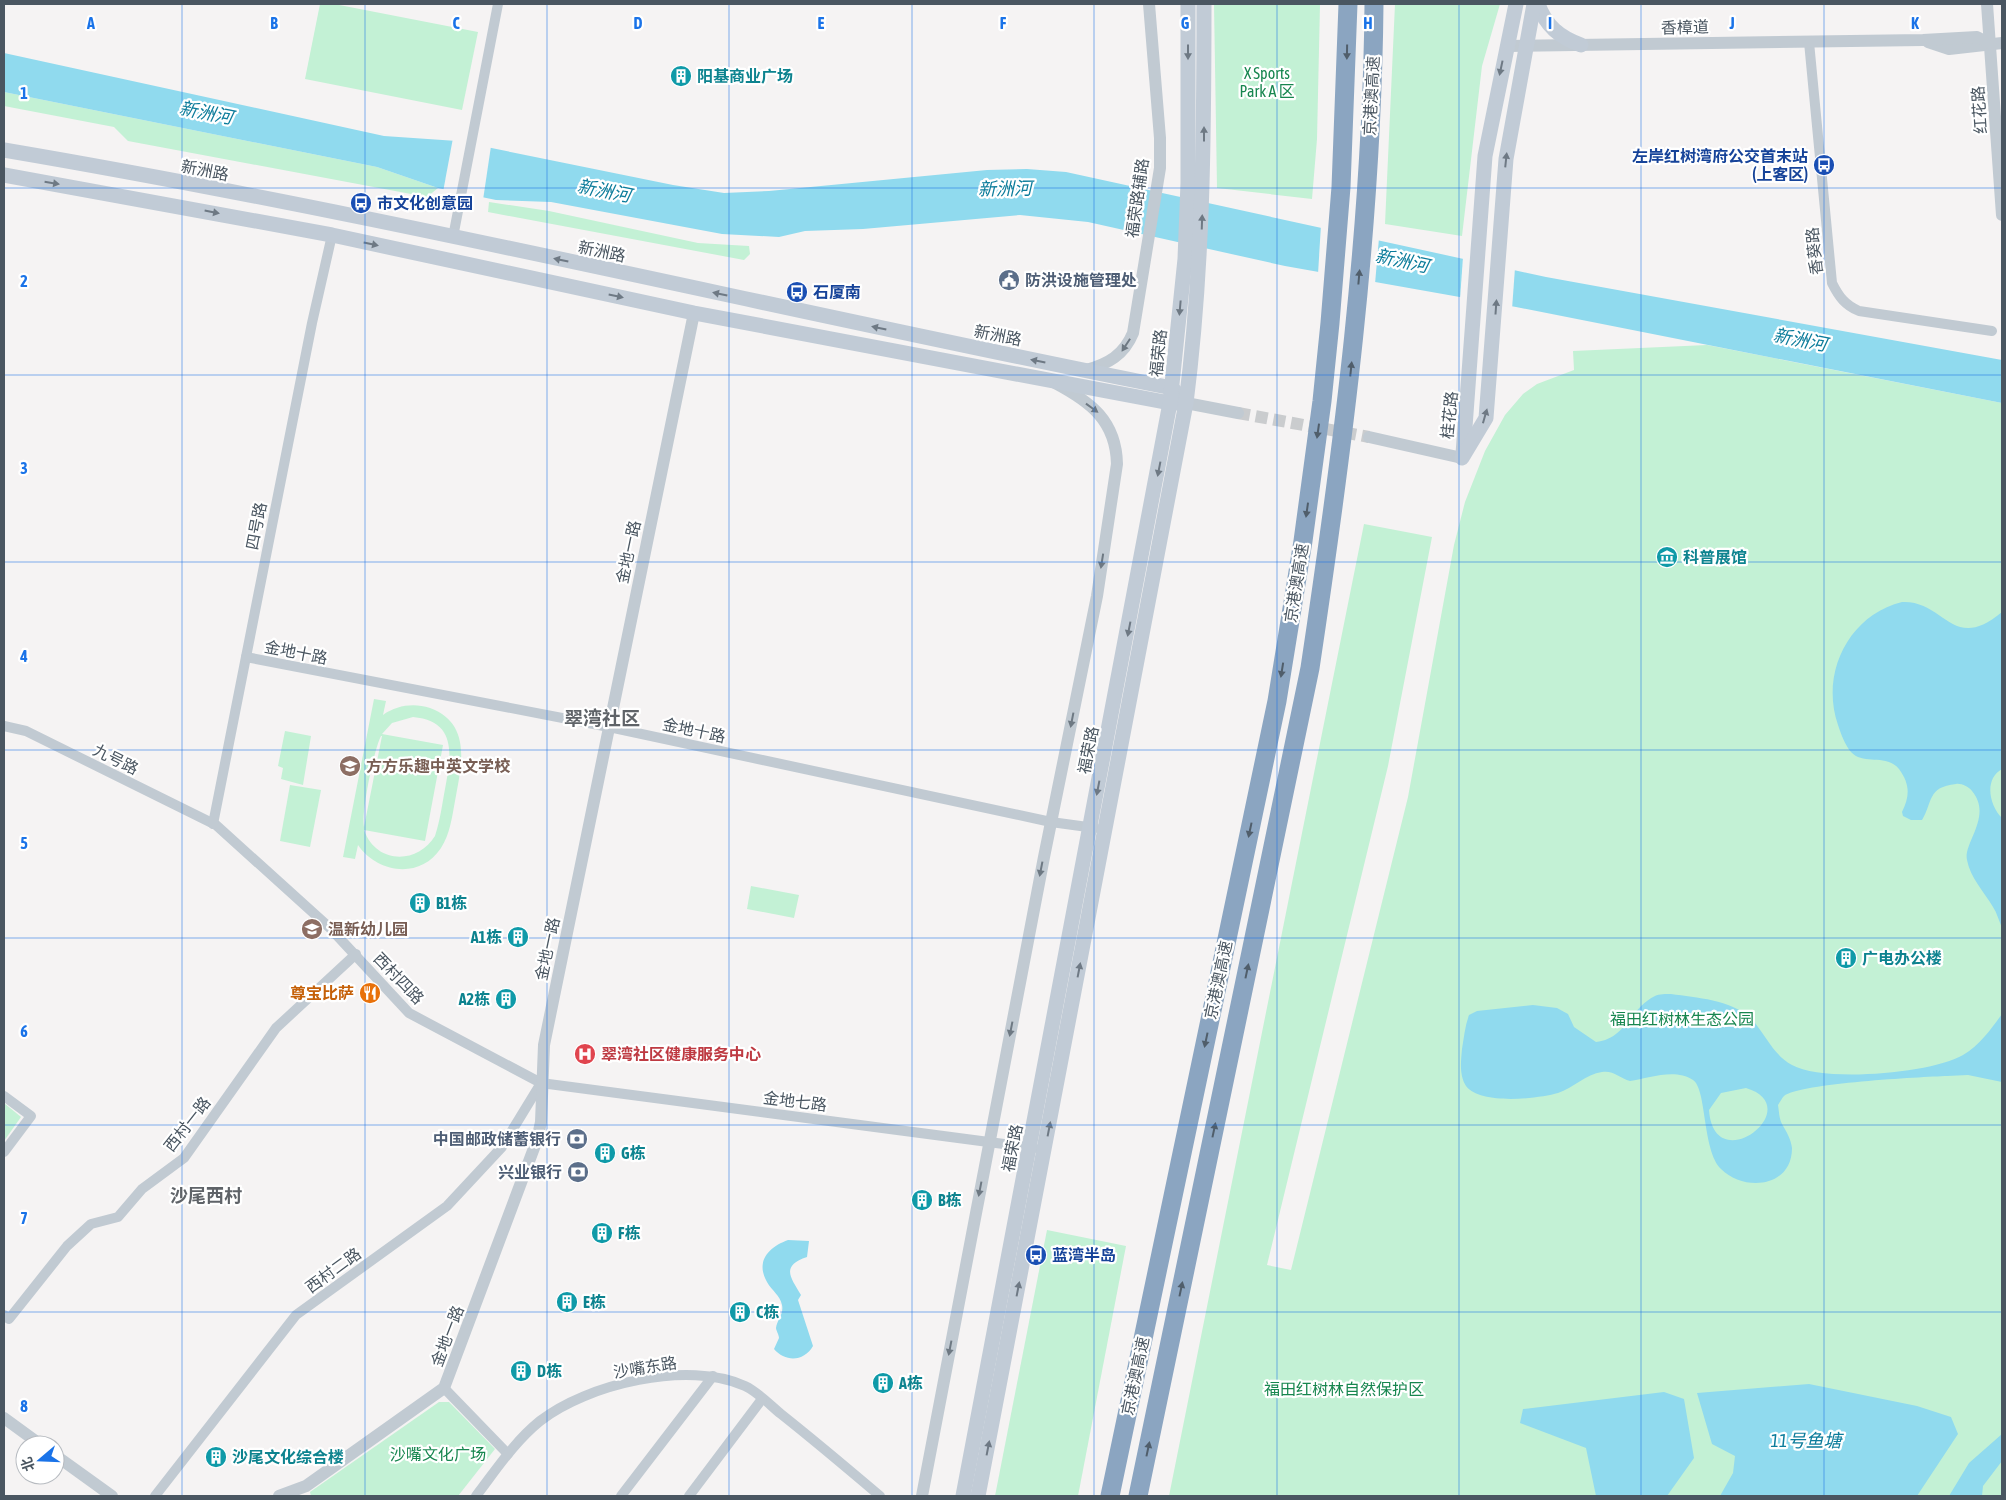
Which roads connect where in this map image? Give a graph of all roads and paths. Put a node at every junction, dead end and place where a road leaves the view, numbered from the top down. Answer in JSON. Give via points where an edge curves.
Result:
{"nodes":[{"id":1,"x":498,"y":4,"type":"edge"},
{"id":2,"x":1149,"y":4,"type":"edge"},
{"id":3,"x":1188,"y":4,"type":"edge"},
{"id":4,"x":1204,"y":4,"type":"edge"},
{"id":5,"x":1348,"y":4,"type":"edge"},
{"id":6,"x":1374,"y":4,"type":"edge"},
{"id":7,"x":1516,"y":4,"type":"edge"},
{"id":8,"x":1534,"y":4,"type":"edge"},
{"id":9,"x":1538,"y":4,"type":"edge"},
{"id":10,"x":1987,"y":4,"type":"edge"},
{"id":11,"x":1809,"y":42,"type":"junction"},
{"id":12,"x":1581,"y":44,"type":"junction"},
{"id":13,"x":1997,"y":44,"type":"edge"},
{"id":14,"x":1527,"y":45,"type":"junction"},
{"id":15,"x":1507,"y":46,"type":"junction"},
{"id":16,"x":4,"y":150,"type":"edge"},
{"id":17,"x":4,"y":175,"type":"edge"},
{"id":18,"x":1196,"y":183,"type":"junction"},
{"id":19,"x":2002,"y":215,"type":"edge"},
{"id":20,"x":332,"y":235,"type":"junction"},
{"id":21,"x":452,"y":237,"type":"junction"},
{"id":22,"x":694,"y":312,"type":"junction"},
{"id":23,"x":1992,"y":331,"type":"dead end"},
{"id":24,"x":1086,"y":370,"type":"junction"},
{"id":25,"x":1471,"y":371,"type":"junction"},
{"id":26,"x":1491,"y":373,"type":"junction"},
{"id":27,"x":1052,"y":381,"type":"junction"},
{"id":28,"x":1172,"y":388,"type":"junction"},
{"id":29,"x":1186,"y":403,"type":"junction"},
{"id":30,"x":1170,"y":404,"type":"junction"},
{"id":31,"x":1238,"y":412,"type":"tunnel mouth"},
{"id":32,"x":1369,"y":437,"type":"tunnel mouth"},
{"id":33,"x":1462,"y":458,"type":"junction"},
{"id":34,"x":246,"y":657,"type":"junction"},
{"id":35,"x":4,"y":726,"type":"edge"},
{"id":36,"x":609,"y":727,"type":"junction"},
{"id":37,"x":1051,"y":822,"type":"junction"},
{"id":38,"x":213,"y":824,"type":"junction"},
{"id":39,"x":1091,"y":827,"type":"junction"},
{"id":40,"x":1106,"y":830,"type":"junction"},
{"id":41,"x":356,"y":954,"type":"junction"},
{"id":42,"x":541,"y":1083,"type":"junction"},
{"id":43,"x":4,"y":1096,"type":"edge"},
{"id":44,"x":989,"y":1142,"type":"junction"},
{"id":45,"x":1037,"y":1149,"type":"junction"},
{"id":46,"x":4,"y":1152,"type":"edge"},
{"id":47,"x":6,"y":1317,"type":"edge"},
{"id":48,"x":713,"y":1376,"type":"junction"},
{"id":49,"x":444,"y":1388,"type":"junction"},
{"id":50,"x":762,"y":1399,"type":"junction"},
{"id":51,"x":4,"y":1418,"type":"edge"},
{"id":52,"x":27,"y":1435,"type":"edge"},
{"id":53,"x":508,"y":1454,"type":"junction"},
{"id":54,"x":65,"y":1462,"type":"edge"},
{"id":55,"x":306,"y":1491,"type":"edge"},
{"id":56,"x":112,"y":1496,"type":"edge"},
{"id":57,"x":155,"y":1496,"type":"edge"},
{"id":58,"x":279,"y":1496,"type":"edge"},
{"id":59,"x":476,"y":1496,"type":"edge"},
{"id":60,"x":621,"y":1496,"type":"edge"},
{"id":61,"x":689,"y":1496,"type":"edge"},
{"id":62,"x":880,"y":1496,"type":"edge"},
{"id":63,"x":922,"y":1496,"type":"edge"},
{"id":64,"x":962,"y":1496,"type":"edge"},
{"id":65,"x":978,"y":1496,"type":"edge"},
{"id":66,"x":1110,"y":1496,"type":"edge"},
{"id":67,"x":1138,"y":1496,"type":"edge"}],
"edges":[{"from":1,"to":21,"type":"street"},
{"from":2,"to":24,"type":"street","name":"福荣路辅路","one_way":true,"via":[[1160,138],[1158,182],[1133,332],[1129,343],[1116,358]]},
{"from":3,"to":18,"type":"main road","name":"福荣路","one_way":true},
{"from":18,"to":4,"type":"main road","name":"福荣路","one_way":true},
{"from":5,"to":66,"type":"highway","name":"京港澳高速","one_way":true,"via":[[1341,187],[1330,323],[1314,462],[1277,701]]},
{"from":67,"to":6,"type":"highway","name":"京港澳高速","one_way":true,"via":[[1310,668],[1355,326],[1366,188]]},
{"from":7,"to":15,"type":"main road","name":"桂花路"},
{"from":8,"to":14,"type":"main road","name":"桂花路"},
{"from":9,"to":12,"type":"main road","via":[[1545,20],[1557,33]]},
{"from":10,"to":13,"type":"street","name":"红花路"},
{"from":11,"to":12,"type":"street","name":"香樟道"},
{"from":11,"to":13,"type":"street","name":"香樟道","via":[[1977,37]]},
{"from":11,"to":23,"type":"street","name":"香葵路","via":[[1832,283],[1838,295],[1848,306],[1859,310]]},
{"from":12,"to":14,"type":"street","name":"香樟道"},
{"from":13,"to":19,"type":"street","name":"红花路"},
{"from":14,"to":15,"type":"street","name":"香樟道"},
{"from":26,"to":14,"type":"main road","name":"桂花路","one_way":true,"via":[[1512,118]]},
{"from":15,"to":25,"type":"main road","name":"桂花路","one_way":true,"via":[[1485,156]]},
{"from":16,"to":21,"type":"main road","name":"新洲路"},
{"from":17,"to":20,"type":"main road","one_way":true},
{"from":18,"to":28,"type":"main road","name":"福荣路","one_way":true},
{"from":29,"to":18,"type":"main road","name":"福荣路","one_way":true,"via":[[1200,261]]},
{"from":20,"to":22,"type":"main road","one_way":true},
{"from":20,"to":34,"type":"street","name":"四号路"},
{"from":24,"to":21,"type":"main road","name":"新洲路","one_way":true},
{"from":22,"to":27,"type":"main road"},
{"from":22,"to":36,"type":"street","name":"金地一路"},
{"from":24,"to":28,"type":"main road","name":"新洲路"},
{"from":25,"to":26,"type":"street"},
{"from":25,"to":33,"type":"main road","name":"桂花路"},
{"from":33,"to":26,"type":"main road","name":"桂花路","one_way":true,"via":[[1486,418]]},
{"from":27,"to":30,"type":"main road"},
{"from":27,"to":37,"type":"street","one_way":true,"via":[[1108,424],[1115,441],[1117,464],[1097,596]]},
{"from":28,"to":29,"type":"main road"},
{"from":28,"to":30,"type":"main road","name":"福荣路"},
{"from":29,"to":30,"type":"main road"},
{"from":29,"to":31,"type":"street"},
{"from":29,"to":40,"type":"main road","name":"福荣路"},
{"from":30,"to":39,"type":"main road","name":"福荣路","one_way":true},
{"from":32,"to":33,"type":"street"},
{"from":34,"to":36,"type":"street","name":"金地十路"},
{"from":34,"to":38,"type":"street","name":"四号路"},
{"from":35,"to":38,"type":"street","name":"九号路","via":[[26,731]]},
{"from":36,"to":37,"type":"street","name":"金地十路"},
{"from":36,"to":42,"type":"street","name":"金地一路","via":[[544,1045]]},
{"from":37,"to":39,"type":"street","name":"金地十路"},
{"from":37,"to":44,"type":"street","one_way":true},
{"from":38,"to":41,"type":"street","name":"西村四路","via":[[285,886]]},
{"from":39,"to":40,"type":"street","name":"金地十路"},
{"from":39,"to":45,"type":"main road","name":"福荣路"},
{"from":45,"to":40,"type":"main road","name":"福荣路","one_way":true},
{"from":41,"to":42,"type":"street","name":"西村四路","via":[[409,1013]]},
{"from":41,"to":47,"type":"street","name":"西村一路","via":[[276,1028],[184,1158],[142,1190],[118,1217],[91,1224],[67,1246]]},
{"from":42,"to":44,"type":"street","name":"金地七路"},
{"from":42,"to":49,"type":"street","name":"金地一路","via":[[538,1140]]},
{"from":42,"to":57,"type":"street","name":"西村二路","via":[[502,1147],[447,1206],[296,1315]]},
{"from":43,"to":46,"type":"street","via":[[31,1116]]},
{"from":44,"to":45,"type":"street","name":"金地七路"},
{"from":44,"to":63,"type":"street","one_way":true},
{"from":45,"to":64,"type":"main road","name":"福荣路"},
{"from":65,"to":45,"type":"main road","name":"福荣路","one_way":true},
{"from":48,"to":50,"type":"street","name":"沙嘴东路","via":[[746,1386]]},
{"from":48,"to":53,"type":"street","name":"沙嘴东路","via":[[664,1376],[614,1386],[572,1400],[538,1423]]},
{"from":48,"to":60,"type":"street"},
{"from":49,"to":53,"type":"street"},
{"from":49,"to":55,"type":"street","name":"金地一路"},
{"from":50,"to":61,"type":"street"},
{"from":50,"to":62,"type":"street","name":"沙嘴东路"},
{"from":51,"to":52,"type":"street"},
{"from":53,"to":59,"type":"street","name":"沙嘴东路"},
{"from":54,"to":56,"type":"street"},
{"from":55,"to":58,"type":"street","name":"金地一路"}]}
